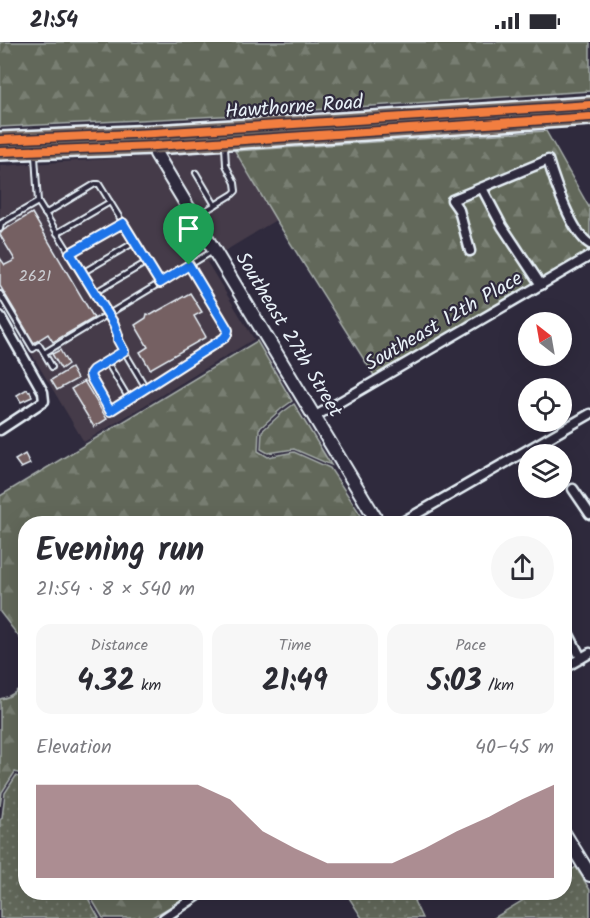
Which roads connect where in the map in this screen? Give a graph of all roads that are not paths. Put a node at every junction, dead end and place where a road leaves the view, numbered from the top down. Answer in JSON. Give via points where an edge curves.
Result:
{"nodes":[{"id":1,"x":590,"y":105,"type":"edge"},
{"id":2,"x":533,"y":115,"type":"junction"},
{"id":3,"x":590,"y":117,"type":"edge"},
{"id":4,"x":343,"y":127,"type":"junction"},
{"id":5,"x":0,"y":140,"type":"edge"},
{"id":6,"x":155,"y":140,"type":"junction"},
{"id":7,"x":225,"y":142,"type":"junction"},
{"id":8,"x":35,"y":145,"type":"junction"},
{"id":9,"x":0,"y":152,"type":"edge"},
{"id":10,"x":196,"y":173,"type":"dead end"},
{"id":11,"x":482,"y":188,"type":"junction"},
{"id":12,"x":38,"y":202,"type":"junction"},
{"id":13,"x":110,"y":202,"type":"junction"},
{"id":14,"x":215,"y":205,"type":"junction"},
{"id":15,"x":45,"y":214,"type":"junction"},
{"id":16,"x":194,"y":218,"type":"junction"},
{"id":17,"x":123,"y":223,"type":"junction"},
{"id":18,"x":0,"y":229,"type":"edge"},
{"id":19,"x":57,"y":233,"type":"junction"},
{"id":20,"x":135,"y":242,"type":"junction"},
{"id":21,"x":590,"y":244,"type":"edge"},
{"id":22,"x":214,"y":251,"type":"junction"},
{"id":23,"x":470,"y":251,"type":"dead end"},
{"id":24,"x":70,"y":253,"type":"junction"},
{"id":25,"x":590,"y":256,"type":"edge"},
{"id":26,"x":147,"y":262,"type":"junction"},
{"id":27,"x":189,"y":265,"type":"junction"},
{"id":28,"x":82,"y":273,"type":"junction"},
{"id":29,"x":160,"y":283,"type":"junction"},
{"id":30,"x":541,"y":285,"type":"junction"},
{"id":31,"x":94,"y":293,"type":"junction"},
{"id":32,"x":0,"y":294,"type":"edge"},
{"id":33,"x":108,"y":315,"type":"junction"},
{"id":34,"x":0,"y":316,"type":"edge"},
{"id":35,"x":124,"y":351,"type":"junction"},
{"id":36,"x":44,"y":353,"type":"junction"},
{"id":37,"x":107,"y":362,"type":"junction"},
{"id":38,"x":52,"y":367,"type":"dead end"},
{"id":39,"x":146,"y":388,"type":"junction"},
{"id":40,"x":129,"y":399,"type":"junction"},
{"id":41,"x":590,"y":414,"type":"edge"},
{"id":42,"x":314,"y":417,"type":"junction"},
{"id":43,"x":0,"y":430,"type":"edge"},
{"id":44,"x":573,"y":489,"type":"dead end"},
{"id":45,"x":590,"y":514,"type":"edge"},
{"id":46,"x":374,"y":516,"type":"edge"},
{"id":47,"x":413,"y":516,"type":"edge"},
{"id":48,"x":572,"y":641,"type":"edge"},
{"id":49,"x":590,"y":653,"type":"edge"},
{"id":50,"x":581,"y":658,"type":"junction"},
{"id":51,"x":572,"y":663,"type":"edge"},
{"id":52,"x":572,"y":846,"type":"edge"},
{"id":53,"x":590,"y":875,"type":"edge"},
{"id":54,"x":191,"y":900,"type":"edge"},
{"id":55,"x":164,"y":918,"type":"edge"}],
"edges":[{"from":1,"to":2,"type":"highway","name":"Hawthorne Road"},
{"from":2,"to":3,"type":"highway","name":"Hawthorne Road"},
{"from":2,"to":4,"type":"highway","name":"Hawthorne Road"},
{"from":4,"to":6,"type":"highway","name":"Hawthorne Road"},
{"from":4,"to":7,"type":"highway","name":"Hawthorne Road"},
{"from":5,"to":8,"type":"highway","name":"Hawthorne Road"},
{"from":6,"to":7,"type":"highway","name":"Hawthorne Road"},
{"from":6,"to":8,"type":"highway","name":"Hawthorne Road"},
{"from":6,"to":16,"type":"street","name":"Southeast 27th Street","via":[[156,154]]},
{"from":7,"to":14,"type":"lane","via":[[226,165],[237,187]]},
{"from":8,"to":9,"type":"highway","name":"Hawthorne Road"},
{"from":8,"to":12,"type":"lane"},
{"from":10,"to":14,"type":"lane"},
{"from":11,"to":21,"type":"street","via":[[548,160],[568,214],[583,240]]},
{"from":11,"to":23,"type":"street","via":[[452,200],[459,210]]},
{"from":11,"to":30,"type":"street"},
{"from":12,"to":15,"type":"lane"},
{"from":12,"to":18,"type":"lane","via":[[1,223]]},
{"from":13,"to":15,"type":"lane","via":[[99,184],[95,184]]},
{"from":13,"to":17,"type":"lane"},
{"from":13,"to":19,"type":"lane"},
{"from":14,"to":16,"type":"lane"},
{"from":15,"to":19,"type":"lane"},
{"from":16,"to":22,"type":"street","name":"Southeast 27th Street"},
{"from":17,"to":20,"type":"lane"},
{"from":17,"to":24,"type":"lane"},
{"from":19,"to":24,"type":"lane"},
{"from":20,"to":26,"type":"lane"},
{"from":20,"to":28,"type":"lane"},
{"from":22,"to":27,"type":"lane"},
{"from":22,"to":42,"type":"street","name":"Southeast 27th Street"},
{"from":24,"to":28,"type":"lane"},
{"from":25,"to":30,"type":"street","name":"Southeast 12th Place"},
{"from":26,"to":29,"type":"lane"},
{"from":26,"to":31,"type":"lane"},
{"from":27,"to":29,"type":"lane"},
{"from":27,"to":39,"type":"lane","via":[[227,334]]},
{"from":28,"to":31,"type":"lane"},
{"from":29,"to":33,"type":"lane"},
{"from":30,"to":42,"type":"street","name":"Southeast 12th Place"},
{"from":31,"to":33,"type":"lane"},
{"from":32,"to":36,"type":"lane","via":[[33,349],[39,345]]},
{"from":33,"to":35,"type":"lane"},
{"from":33,"to":36,"type":"lane"},
{"from":34,"to":43,"type":"street","via":[[44,392],[44,401]]},
{"from":35,"to":37,"type":"lane"},
{"from":35,"to":39,"type":"lane"},
{"from":36,"to":38,"type":"lane"},
{"from":37,"to":40,"type":"lane"},
{"from":37,"to":40,"type":"lane","via":[[90,374],[110,411]]},
{"from":39,"to":40,"type":"lane"},
{"from":41,"to":47,"type":"street"},
{"from":42,"to":46,"type":"street","name":"Southeast 27th Street"},
{"from":44,"to":45,"type":"street"},
{"from":48,"to":50,"type":"street"},
{"from":49,"to":50,"type":"street"},
{"from":50,"to":51,"type":"street"},
{"from":52,"to":53,"type":"street"},
{"from":54,"to":55,"type":"street"}]}
